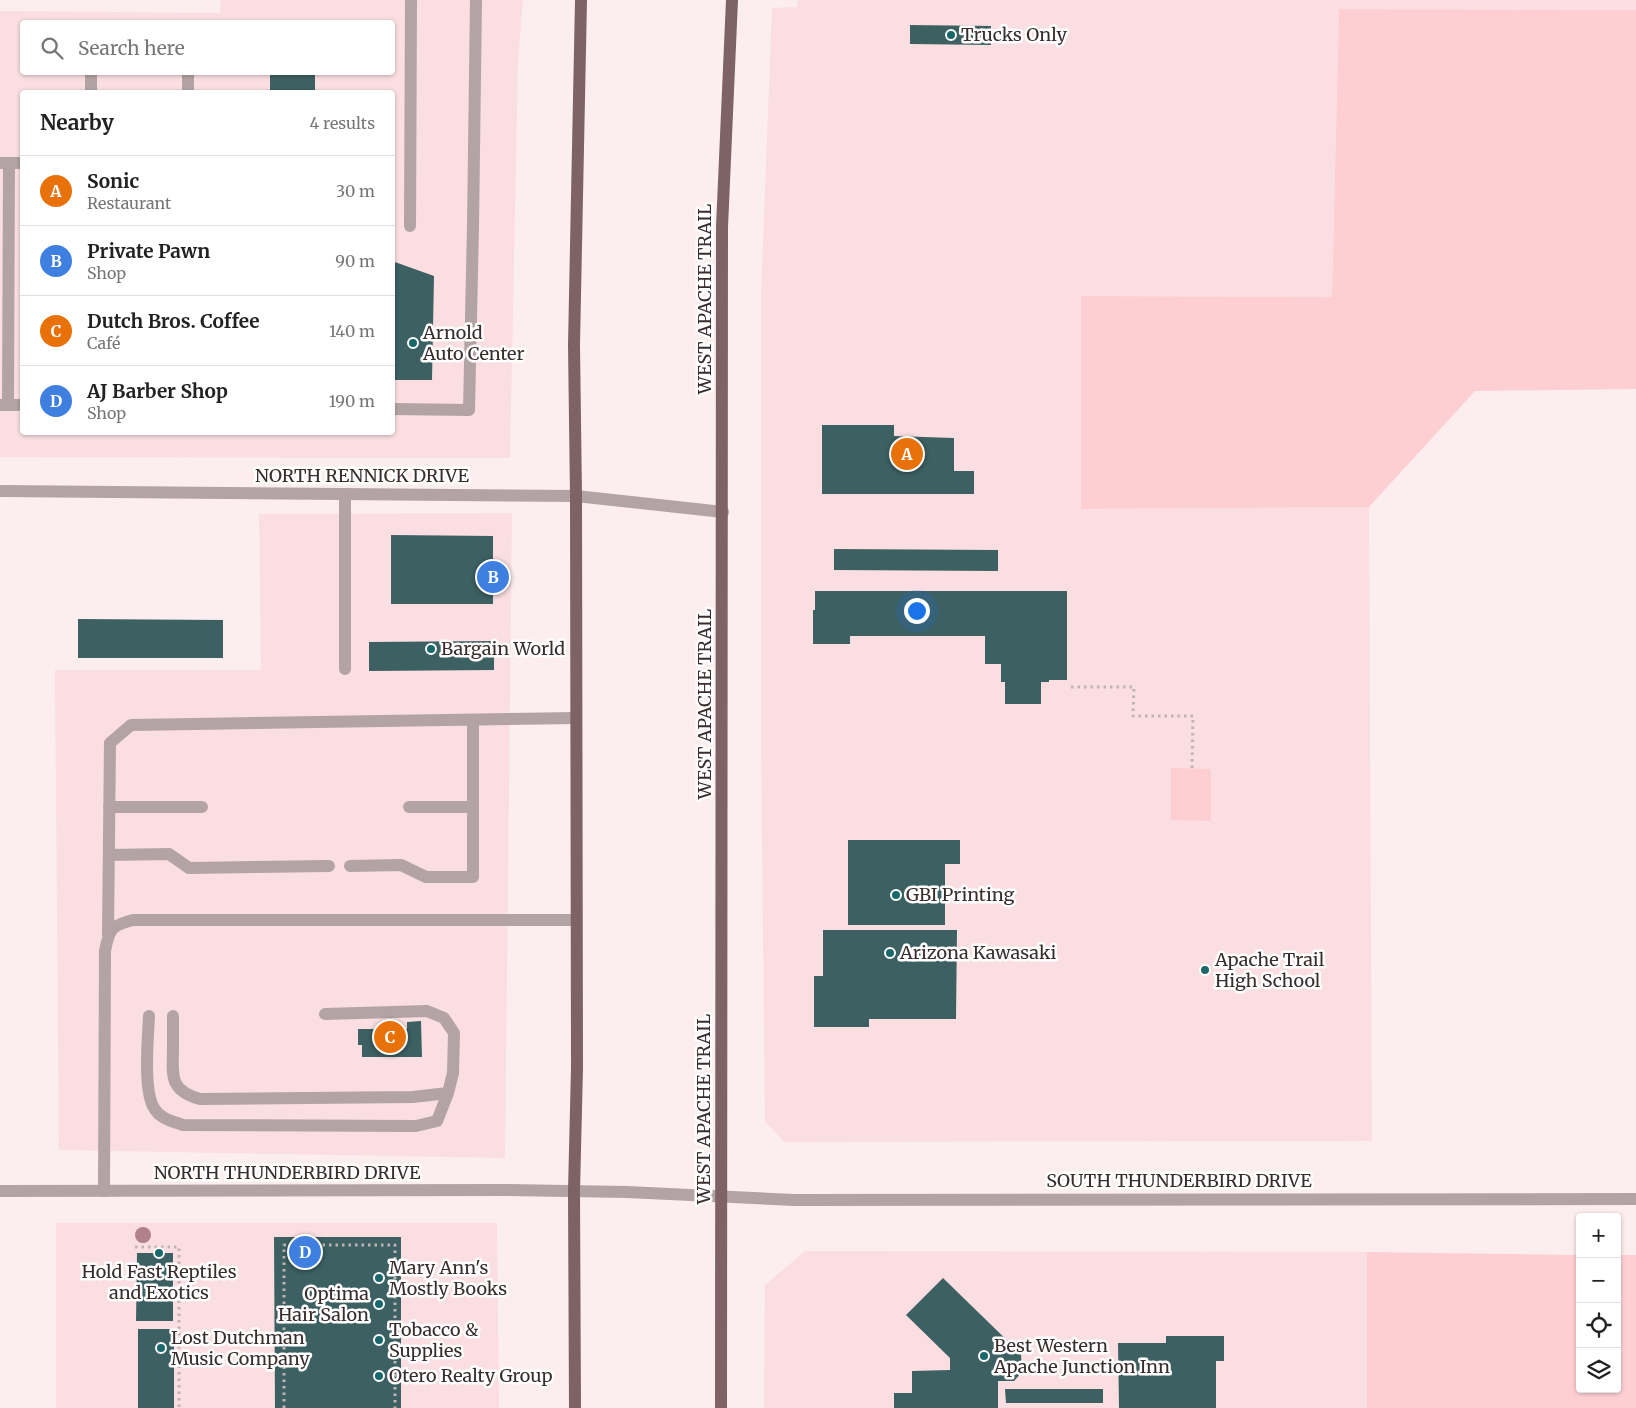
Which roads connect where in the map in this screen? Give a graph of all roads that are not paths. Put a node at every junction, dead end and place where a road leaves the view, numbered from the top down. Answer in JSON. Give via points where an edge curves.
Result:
{"nodes":[{"id":1,"x":410,"y":0,"type":"edge"},
{"id":2,"x":476,"y":0,"type":"edge"},
{"id":3,"x":581,"y":0,"type":"edge"},
{"id":4,"x":732,"y":0,"type":"edge"},
{"id":5,"x":91,"y":75,"type":"edge"},
{"id":6,"x":188,"y":75,"type":"edge"},
{"id":7,"x":91,"y":90,"type":"edge"},
{"id":8,"x":188,"y":90,"type":"edge"},
{"id":9,"x":5,"y":163,"type":"edge"},
{"id":10,"x":20,"y":163,"type":"edge"},
{"id":11,"x":410,"y":226,"type":"dead end"},
{"id":12,"x":4,"y":405,"type":"edge"},
{"id":13,"x":20,"y":405,"type":"edge"},
{"id":14,"x":395,"y":409,"type":"edge"},
{"id":15,"x":0,"y":491,"type":"edge"},
{"id":16,"x":346,"y":494,"type":"junction"},
{"id":17,"x":576,"y":496,"type":"junction"},
{"id":18,"x":722,"y":512,"type":"junction"},
{"id":19,"x":346,"y":669,"type":"dead end"},
{"id":20,"x":576,"y":718,"type":"junction"},
{"id":21,"x":473,"y":721,"type":"junction"},
{"id":22,"x":409,"y":806,"type":"dead end"},
{"id":23,"x":473,"y":806,"type":"junction"},
{"id":24,"x":109,"y":807,"type":"junction"},
{"id":25,"x":202,"y":807,"type":"dead end"},
{"id":26,"x":109,"y":855,"type":"junction"},
{"id":27,"x":329,"y":866,"type":"dead end"},
{"id":28,"x":350,"y":866,"type":"dead end"},
{"id":29,"x":576,"y":920,"type":"junction"},
{"id":30,"x":108,"y":934,"type":"junction"},
{"id":31,"x":325,"y":1014,"type":"dead end"},
{"id":32,"x":149,"y":1016,"type":"dead end"},
{"id":33,"x":173,"y":1016,"type":"dead end"},
{"id":34,"x":448,"y":1093,"type":"junction"},
{"id":35,"x":0,"y":1191,"type":"edge"},
{"id":36,"x":104,"y":1191,"type":"junction"},
{"id":37,"x":574,"y":1191,"type":"junction"},
{"id":38,"x":722,"y":1196,"type":"junction"},
{"id":39,"x":1636,"y":1199,"type":"edge"},
{"id":40,"x":575,"y":1408,"type":"edge"},
{"id":41,"x":720,"y":1408,"type":"edge"}],
"edges":[{"from":1,"to":11,"type":"street"},
{"from":2,"to":14,"type":"street","via":[[469,410]]},
{"from":3,"to":17,"type":"main road","via":[[574,345]]},
{"from":4,"to":18,"type":"main road","name":"WEST APACHE TRAIL","via":[[722,227]]},
{"from":5,"to":7,"type":"street"},
{"from":6,"to":8,"type":"street"},
{"from":9,"to":10,"type":"street"},
{"from":9,"to":12,"type":"street"},
{"from":12,"to":13,"type":"street"},
{"from":15,"to":16,"type":"street","name":"NORTH RENNICK DRIVE"},
{"from":16,"to":17,"type":"street","name":"NORTH RENNICK DRIVE"},
{"from":16,"to":19,"type":"street"},
{"from":17,"to":18,"type":"street","name":"NORTH RENNICK DRIVE"},
{"from":17,"to":20,"type":"main road"},
{"from":18,"to":38,"type":"main road","name":"WEST APACHE TRAIL"},
{"from":20,"to":21,"type":"street"},
{"from":20,"to":29,"type":"main road"},
{"from":21,"to":23,"type":"street"},
{"from":21,"to":24,"type":"street","via":[[131,725],[110,743]]},
{"from":22,"to":23,"type":"street"},
{"from":23,"to":28,"type":"street","via":[[473,877],[426,877],[401,865]]},
{"from":24,"to":25,"type":"street"},
{"from":24,"to":26,"type":"street"},
{"from":26,"to":27,"type":"street","via":[[169,854],[189,868]]},
{"from":26,"to":30,"type":"street"},
{"from":29,"to":30,"type":"street","via":[[134,920],[119,924]]},
{"from":29,"to":37,"type":"main road"},
{"from":30,"to":36,"type":"street","via":[[105,951]]},
{"from":31,"to":34,"type":"street","via":[[428,1012],[444,1018],[454,1033],[453,1073]]},
{"from":32,"to":34,"type":"street","via":[[148,1090],[153,1108],[163,1118],[183,1125],[416,1126],[437,1120]]},
{"from":33,"to":34,"type":"street","via":[[172,1075],[188,1096],[200,1099],[413,1097]]},
{"from":35,"to":36,"type":"street","name":"NORTH THUNDERBIRD DRIVE"},
{"from":36,"to":37,"type":"street","name":"NORTH THUNDERBIRD DRIVE"},
{"from":37,"to":38,"type":"street","name":"NORTH THUNDERBIRD DRIVE"},
{"from":37,"to":40,"type":"main road"},
{"from":38,"to":39,"type":"street","name":"SOUTH THUNDERBIRD DRIVE","via":[[794,1200]]},
{"from":38,"to":41,"type":"main road","name":"WEST APACHE TRAIL"}]}
